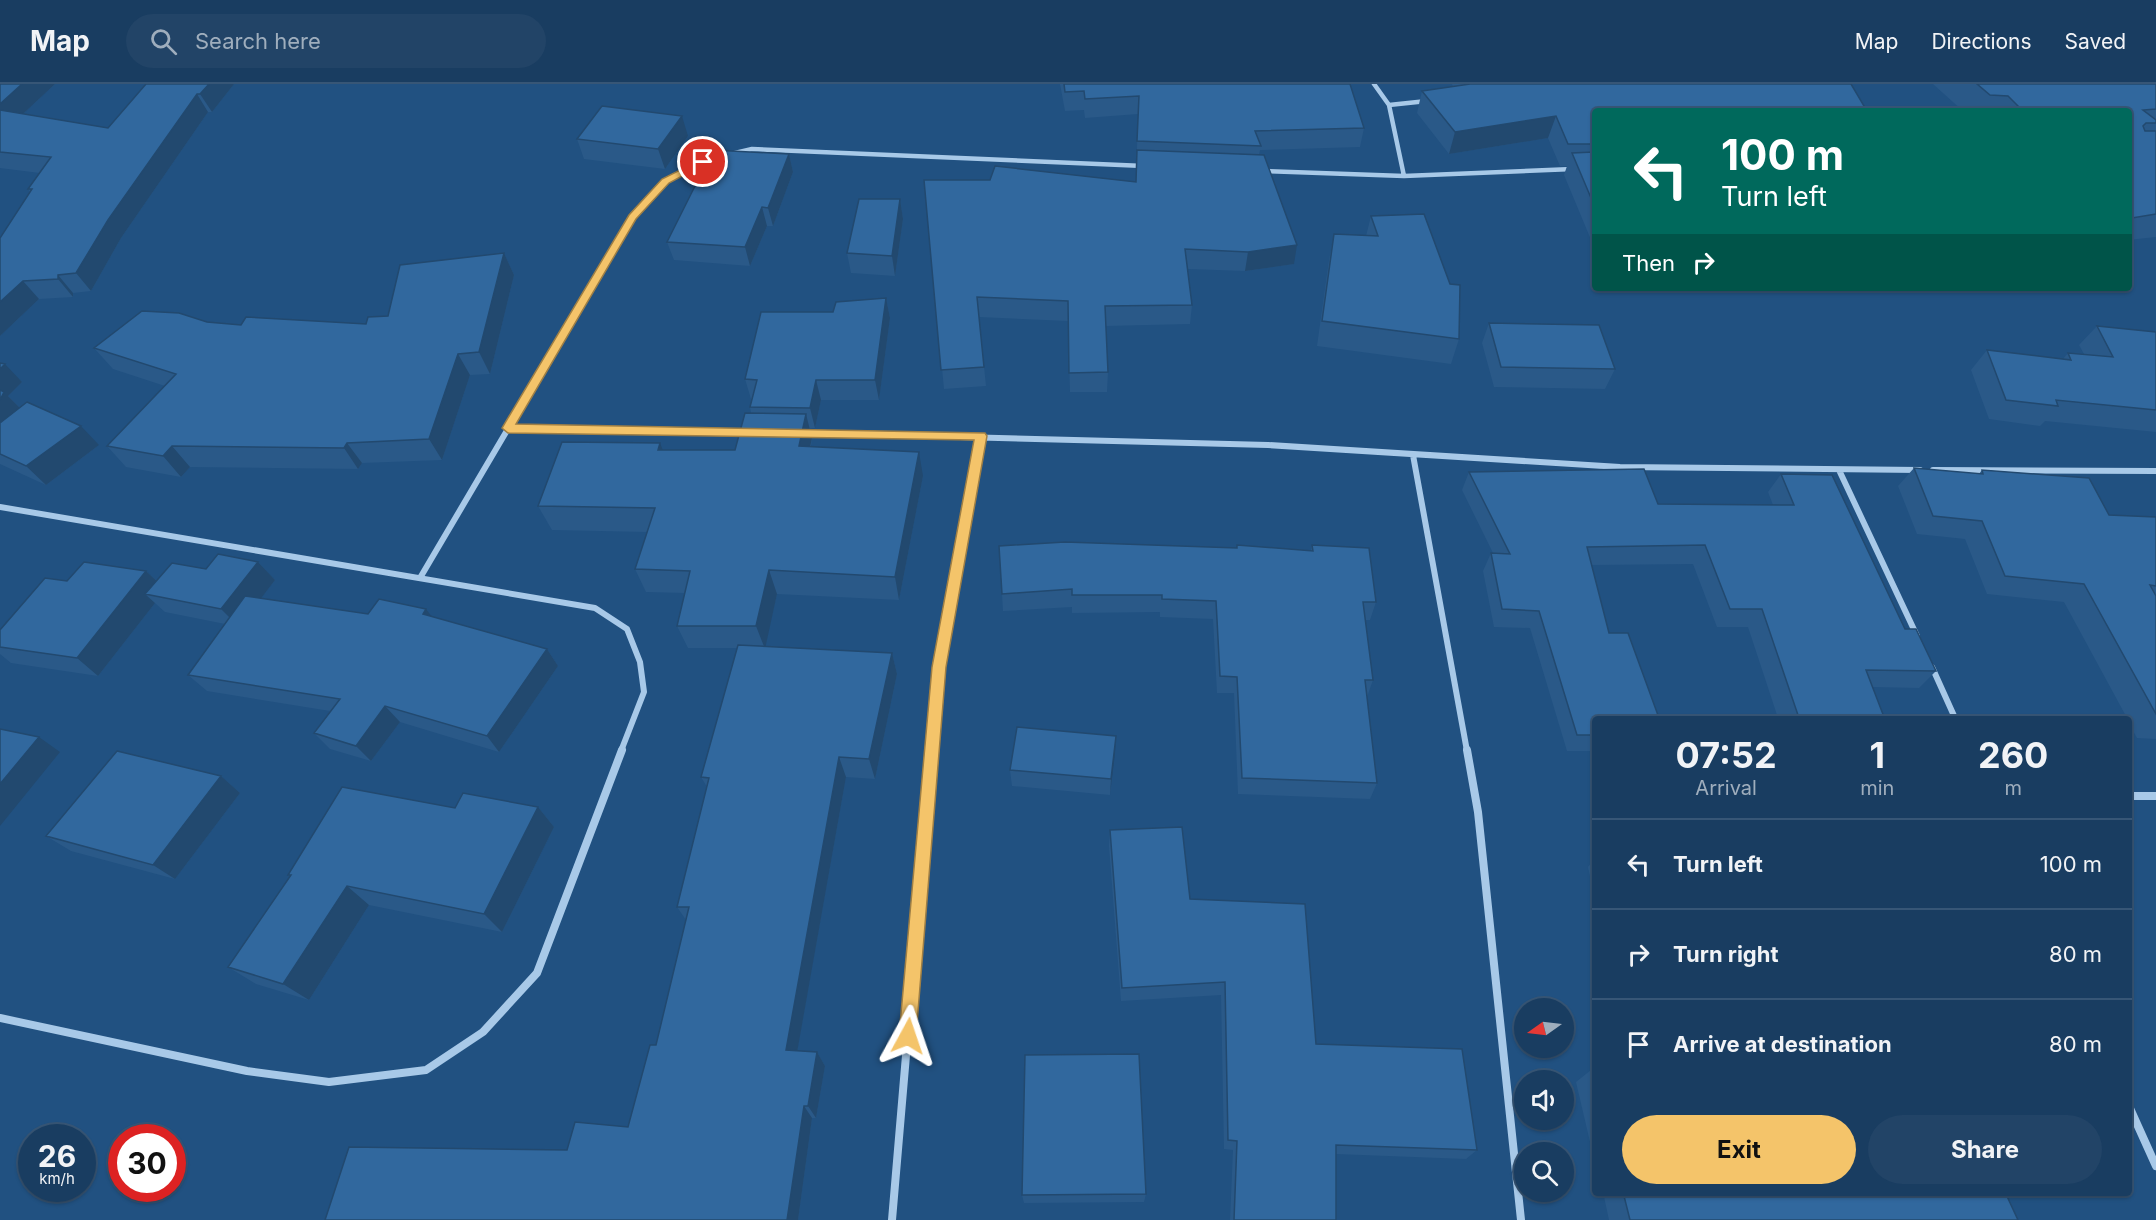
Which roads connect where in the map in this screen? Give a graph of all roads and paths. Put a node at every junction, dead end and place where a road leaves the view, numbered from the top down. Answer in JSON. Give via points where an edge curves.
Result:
{"nodes":[{"id":1,"x":1374,"y":84,"type":"edge"},
{"id":2,"x":1434,"y":100,"type":"edge"},
{"id":3,"x":1389,"y":105,"type":"junction"},
{"id":4,"x":725,"y":155,"type":"edge"},
{"id":5,"x":716,"y":157,"type":"edge"},
{"id":6,"x":1154,"y":167,"type":"edge"},
{"id":7,"x":1583,"y":169,"type":"edge"},
{"id":8,"x":1261,"y":171,"type":"edge"},
{"id":9,"x":1404,"y":176,"type":"junction"},
{"id":10,"x":508,"y":428,"type":"junction"},
{"id":11,"x":756,"y":432,"type":"edge"},
{"id":12,"x":803,"y":433,"type":"edge"},
{"id":13,"x":981,"y":436,"type":"junction"},
{"id":14,"x":1413,"y":455,"type":"junction"},
{"id":15,"x":1839,"y":470,"type":"junction"},
{"id":16,"x":2156,"y":471,"type":"edge"},
{"id":17,"x":0,"y":507,"type":"edge"},
{"id":18,"x":420,"y":578,"type":"junction"},
{"id":19,"x":1922,"y":647,"type":"edge"},
{"id":20,"x":1927,"y":657,"type":"edge"},
{"id":21,"x":1954,"y":716,"type":"edge"},
{"id":22,"x":2132,"y":796,"type":"edge"},
{"id":23,"x":2156,"y":796,"type":"edge"},
{"id":24,"x":0,"y":1018,"type":"edge"},
{"id":25,"x":2132,"y":1113,"type":"edge"},
{"id":26,"x":2156,"y":1166,"type":"edge"},
{"id":27,"x":892,"y":1220,"type":"edge"},
{"id":28,"x":1521,"y":1220,"type":"edge"}],
"edges":[{"from":1,"to":3,"type":"street"},
{"from":2,"to":3,"type":"street"},
{"from":3,"to":9,"type":"street"},
{"from":4,"to":6,"type":"street","via":[[752,149]]},
{"from":5,"to":10,"type":"street","via":[[665,181],[632,218]]},
{"from":7,"to":9,"type":"street"},
{"from":8,"to":9,"type":"street"},
{"from":10,"to":11,"type":"street"},
{"from":10,"to":18,"type":"street"},
{"from":12,"to":13,"type":"street"},
{"from":13,"to":14,"type":"street","via":[[1268,445]]},
{"from":13,"to":27,"type":"street","via":[[939,667]]},
{"from":14,"to":15,"type":"street","via":[[1574,465]]},
{"from":14,"to":28,"type":"street","via":[[1478,812]]},
{"from":15,"to":16,"type":"street"},
{"from":15,"to":19,"type":"street"},
{"from":17,"to":18,"type":"street"},
{"from":18,"to":24,"type":"street","via":[[595,608],[627,629],[640,662],[644,692],[537,973],[483,1032],[426,1070],[329,1082],[246,1071]]},
{"from":20,"to":21,"type":"street"},
{"from":22,"to":23,"type":"street"},
{"from":25,"to":26,"type":"street"}]}
